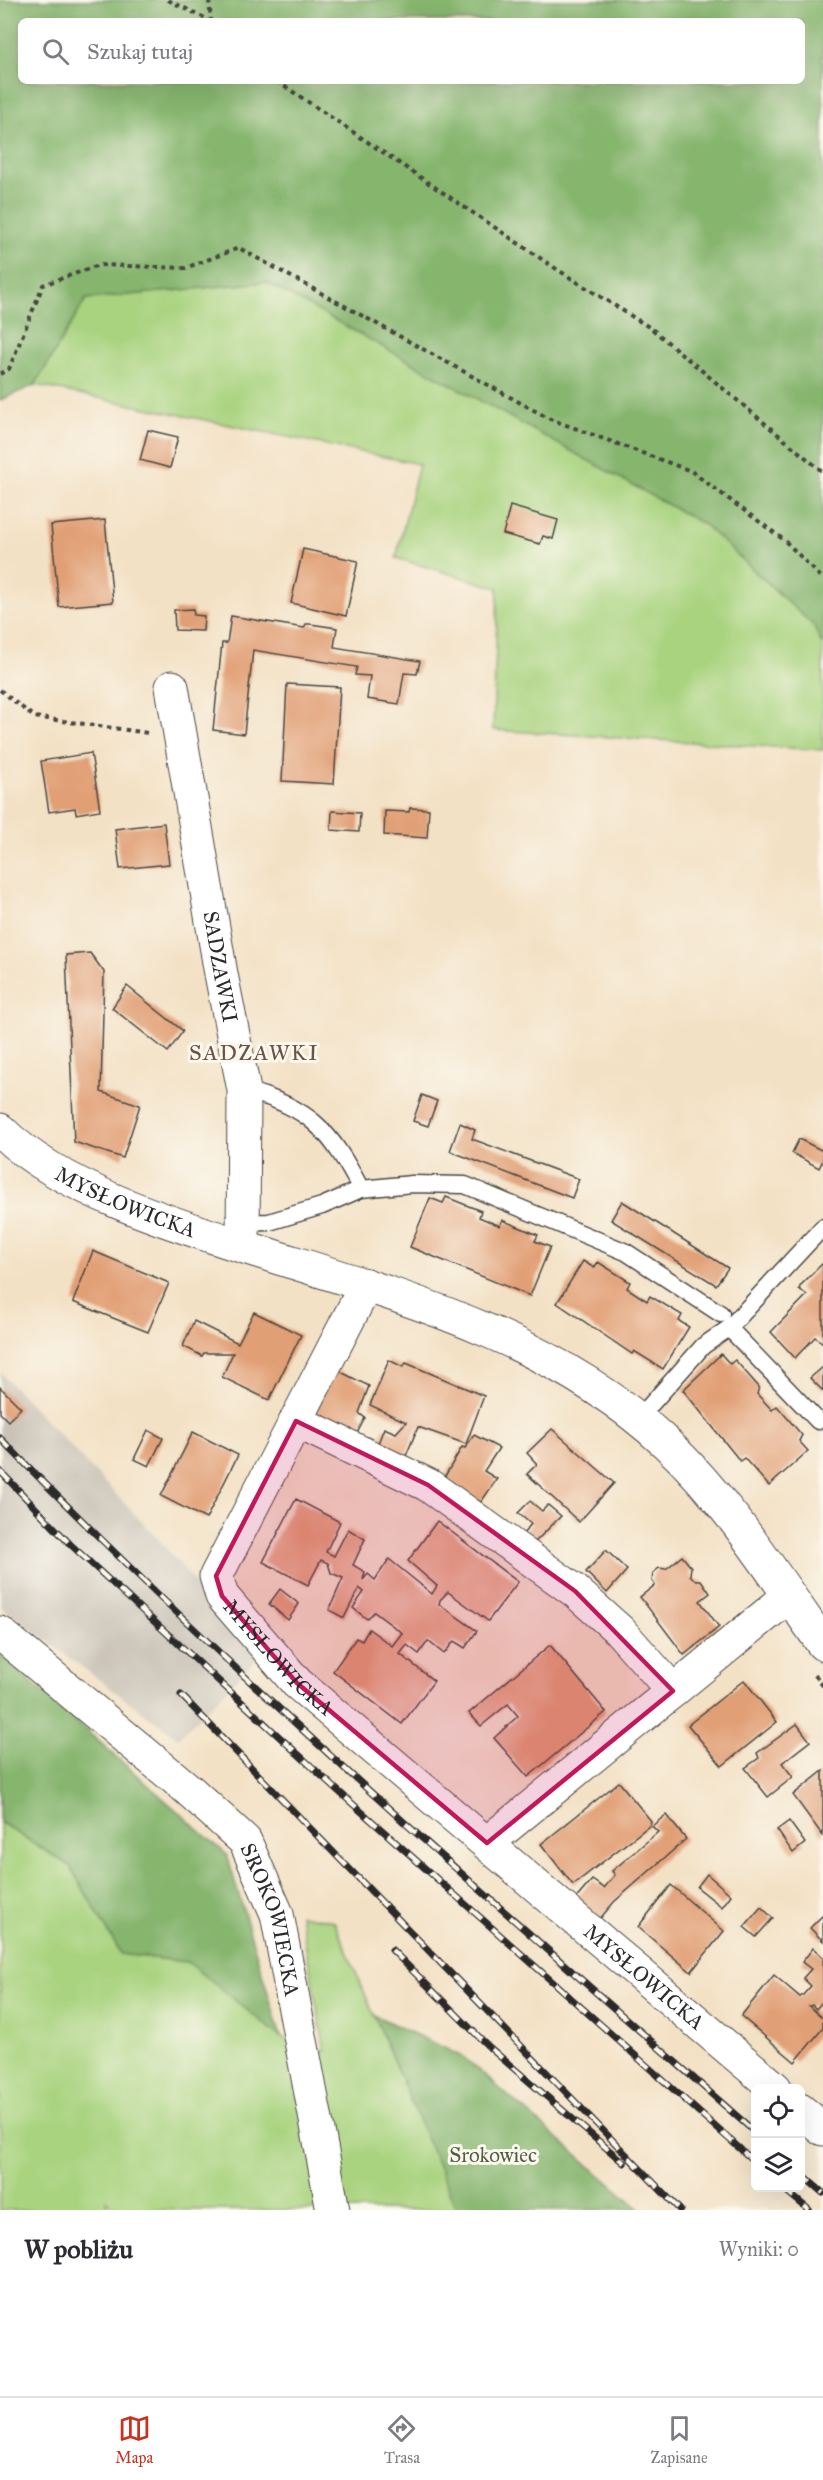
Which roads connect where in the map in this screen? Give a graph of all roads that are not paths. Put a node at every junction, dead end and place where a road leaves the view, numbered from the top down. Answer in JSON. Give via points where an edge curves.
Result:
{"nodes":[{"id":1,"x":172,"y":687,"type":"dead end"},
{"id":2,"x":244,"y":1090,"type":"junction"},
{"id":3,"x":0,"y":1131,"type":"edge"},
{"id":4,"x":361,"y":1189,"type":"junction"},
{"id":5,"x":823,"y":1227,"type":"edge"},
{"id":6,"x":243,"y":1235,"type":"junction"},
{"id":7,"x":366,"y":1285,"type":"junction"},
{"id":8,"x":725,"y":1321,"type":"junction"},
{"id":9,"x":638,"y":1419,"type":"junction"},
{"id":10,"x":296,"y":1421,"type":"junction"},
{"id":11,"x":818,"y":1421,"type":"dead end"},
{"id":12,"x":789,"y":1596,"type":"junction"},
{"id":13,"x":0,"y":1633,"type":"edge"},
{"id":14,"x":823,"y":1644,"type":"edge"},
{"id":15,"x":673,"y":1691,"type":"junction"},
{"id":16,"x":487,"y":1843,"type":"junction"},
{"id":17,"x":770,"y":2084,"type":"edge"},
{"id":18,"x":805,"y":2113,"type":"edge"},
{"id":19,"x":823,"y":2129,"type":"edge"},
{"id":20,"x":333,"y":2210,"type":"edge"}],
"edges":[{"from":1,"to":2,"type":"street","name":"SADZAWKI"},
{"from":2,"to":4,"type":"lane","via":[[275,1098],[321,1127],[338,1146]]},
{"from":2,"to":6,"type":"street","name":"SADZAWKI"},
{"from":3,"to":6,"type":"street","name":"MYSŁOWICKA","via":[[36,1160],[78,1185]]},
{"from":4,"to":6,"type":"lane"},
{"from":4,"to":8,"type":"lane","via":[[412,1184],[465,1185],[626,1252]]},
{"from":5,"to":8,"type":"lane"},
{"from":6,"to":7,"type":"street","name":"MYSŁOWICKA"},
{"from":7,"to":9,"type":"street","name":"MYSŁOWICKA","via":[[476,1325],[551,1360]]},
{"from":7,"to":10,"type":"street","name":"MYSŁOWICKA"},
{"from":8,"to":9,"type":"lane"},
{"from":8,"to":11,"type":"lane"},
{"from":9,"to":12,"type":"street","name":"MYSŁOWICKA","via":[[700,1479]]},
{"from":10,"to":15,"type":"street","via":[[428,1485],[575,1590],[620,1631]]},
{"from":10,"to":16,"type":"street","name":"MYSŁOWICKA","via":[[216,1575],[222,1596],[297,1683]]},
{"from":12,"to":14,"type":"street","name":"MYSŁOWICKA"},
{"from":12,"to":15,"type":"street"},
{"from":13,"to":20,"type":"street","name":"SROKOWIECKA","via":[[245,1841],[277,1914]]},
{"from":15,"to":16,"type":"street"},
{"from":16,"to":17,"type":"street","name":"MYSŁOWICKA"},
{"from":18,"to":19,"type":"street"}]}
